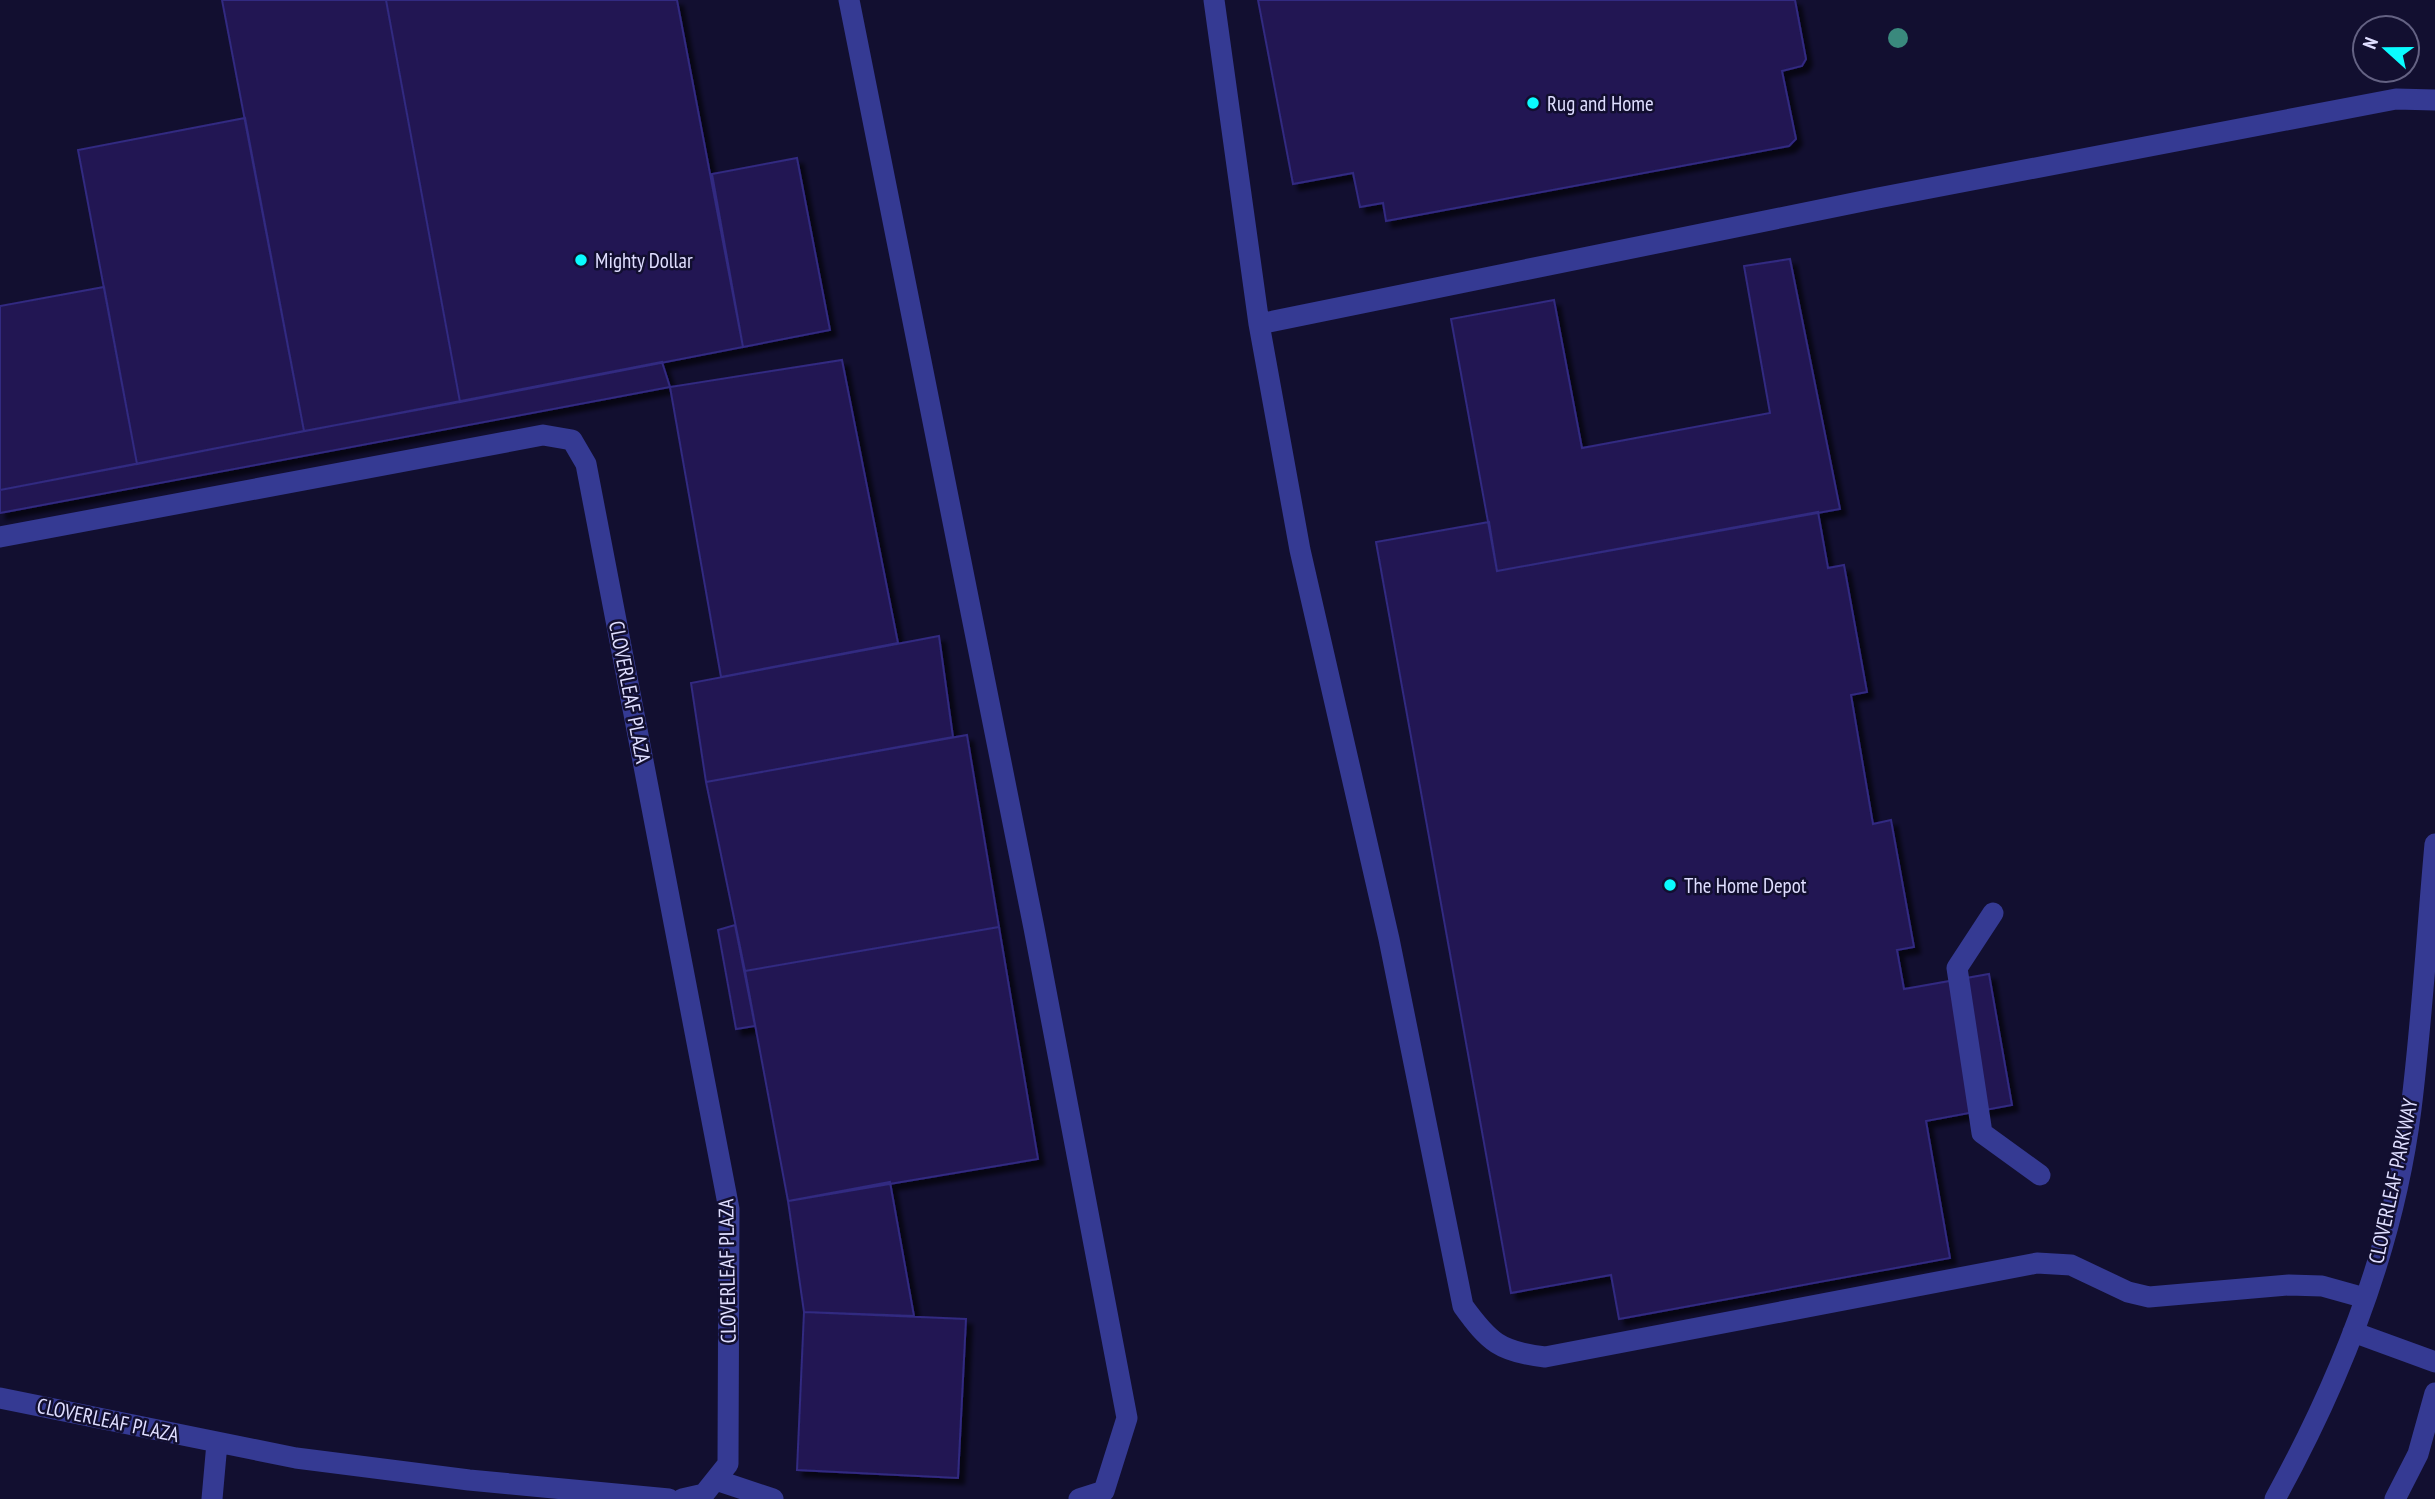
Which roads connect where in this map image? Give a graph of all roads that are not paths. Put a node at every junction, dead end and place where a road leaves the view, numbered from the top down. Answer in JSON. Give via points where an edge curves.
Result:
{"nodes":[{"id":1,"x":849,"y":0,"type":"edge"},
{"id":2,"x":1214,"y":0,"type":"edge"},
{"id":3,"x":2435,"y":100,"type":"edge"},
{"id":4,"x":1259,"y":324,"type":"junction"},
{"id":5,"x":0,"y":537,"type":"edge"},
{"id":6,"x":2435,"y":844,"type":"edge"},
{"id":7,"x":1993,"y":913,"type":"dead end"},
{"id":8,"x":2040,"y":1175,"type":"dead end"},
{"id":9,"x":2365,"y":1298,"type":"junction"},
{"id":10,"x":2353,"y":1332,"type":"junction"},
{"id":11,"x":2435,"y":1362,"type":"edge"},
{"id":12,"x":2435,"y":1393,"type":"edge"},
{"id":13,"x":0,"y":1398,"type":"edge"},
{"id":14,"x":217,"y":1443,"type":"junction"},
{"id":15,"x":716,"y":1480,"type":"junction"},
{"id":16,"x":212,"y":1499,"type":"edge"},
{"id":17,"x":669,"y":1499,"type":"edge"},
{"id":18,"x":682,"y":1499,"type":"edge"},
{"id":19,"x":773,"y":1499,"type":"edge"},
{"id":20,"x":1079,"y":1499,"type":"edge"},
{"id":21,"x":2275,"y":1499,"type":"edge"},
{"id":22,"x":2395,"y":1499,"type":"edge"}],
"edges":[{"from":1,"to":20,"type":"street","via":[[1034,928],[1126,1418],[1104,1491]]},
{"from":2,"to":4,"type":"street"},
{"from":3,"to":4,"type":"street","via":[[2396,99]]},
{"from":4,"to":9,"type":"street","via":[[1300,550],[1388,940],[1463,1306],[1497,1346],[1545,1357],[2037,1264],[2071,1265],[2149,1297],[2289,1285],[2322,1286]]},
{"from":5,"to":15,"type":"street","name":"CLOVERLEAF PLAZA","via":[[543,435],[572,440],[586,464],[729,1209],[728,1464]]},
{"from":6,"to":9,"type":"street","name":"CLOVERLEAF PARKWAY","via":[[2411,1111],[2397,1183]]},
{"from":7,"to":8,"type":"street","via":[[1957,968],[1982,1133]]},
{"from":9,"to":10,"type":"street","name":"CLOVERLEAF PARKWAY"},
{"from":10,"to":11,"type":"street"},
{"from":10,"to":21,"type":"street","name":"CLOVERLEAF PARKWAY","via":[[2309,1437]]},
{"from":12,"to":22,"type":"street","via":[[2418,1454]]},
{"from":13,"to":14,"type":"street","name":"CLOVERLEAF PLAZA"},
{"from":14,"to":16,"type":"street"},
{"from":14,"to":17,"type":"street","name":"CLOVERLEAF PLAZA","via":[[469,1480]]},
{"from":15,"to":18,"type":"street","via":[[704,1494]]},
{"from":15,"to":19,"type":"street"}]}
